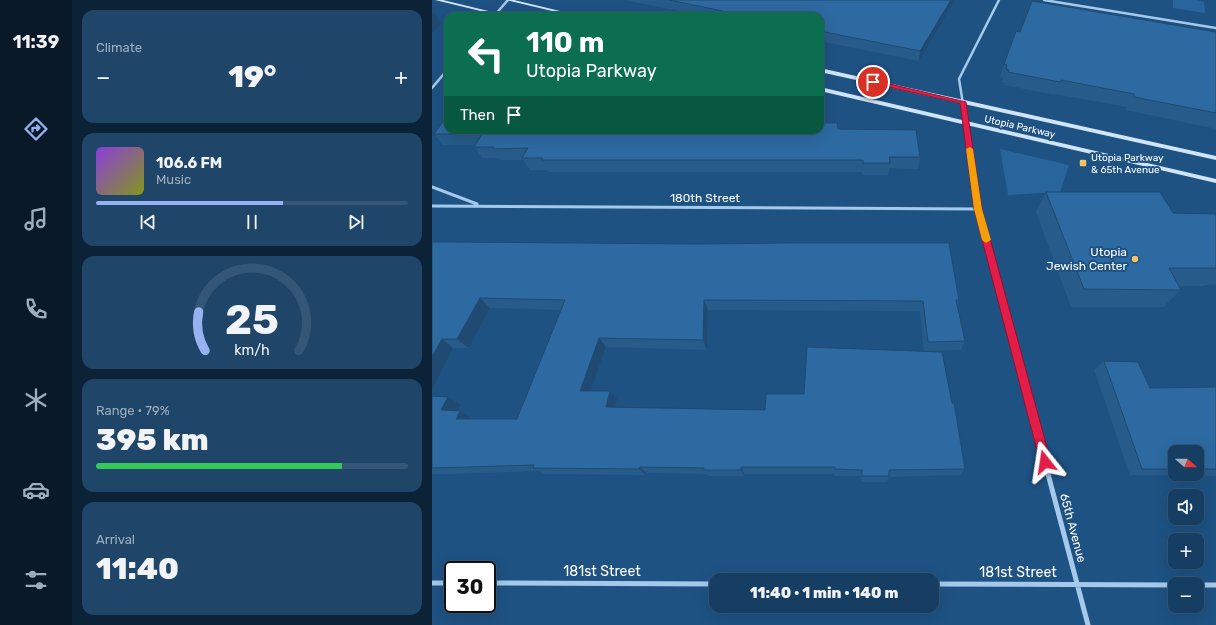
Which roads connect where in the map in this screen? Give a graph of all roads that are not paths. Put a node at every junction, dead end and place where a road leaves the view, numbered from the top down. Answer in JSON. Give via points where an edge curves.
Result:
{"nodes":[{"id":1,"x":437,"y":0,"type":"edge"},
{"id":2,"x":508,"y":0,"type":"edge"},
{"id":3,"x":999,"y":0,"type":"edge"},
{"id":4,"x":1044,"y":0,"type":"edge"},
{"id":5,"x":483,"y":12,"type":"edge"},
{"id":6,"x":498,"y":12,"type":"edge"},
{"id":7,"x":561,"y":12,"type":"edge"},
{"id":8,"x":1216,"y":28,"type":"edge"},
{"id":9,"x":824,"y":71,"type":"edge"},
{"id":10,"x":444,"y":74,"type":"edge"},
{"id":11,"x":432,"y":88,"type":"edge"},
{"id":12,"x":824,"y":90,"type":"edge"},
{"id":13,"x":963,"y":102,"type":"junction"},
{"id":14,"x":966,"y":123,"type":"junction"},
{"id":15,"x":1216,"y":158,"type":"edge"},
{"id":16,"x":1216,"y":181,"type":"edge"},
{"id":17,"x":432,"y":187,"type":"edge"},
{"id":18,"x":479,"y":205,"type":"junction"},
{"id":19,"x":432,"y":206,"type":"edge"},
{"id":20,"x":978,"y":209,"type":"junction"},
{"id":21,"x":432,"y":583,"type":"edge"},
{"id":22,"x":444,"y":583,"type":"edge"},
{"id":23,"x":496,"y":583,"type":"edge"},
{"id":24,"x":709,"y":584,"type":"edge"},
{"id":25,"x":939,"y":584,"type":"edge"},
{"id":26,"x":1078,"y":584,"type":"junction"},
{"id":27,"x":1168,"y":585,"type":"edge"},
{"id":28,"x":1204,"y":585,"type":"edge"},
{"id":29,"x":1216,"y":585,"type":"edge"},
{"id":30,"x":1088,"y":625,"type":"edge"}],
"edges":[{"from":1,"to":5,"type":"main road"},
{"from":2,"to":6,"type":"street"},
{"from":2,"to":7,"type":"main road"},
{"from":3,"to":13,"type":"street","name":"65th Avenue","via":[[959,79]]},
{"from":4,"to":8,"type":"street"},
{"from":9,"to":13,"type":"main road","name":"Utopia Parkway"},
{"from":10,"to":11,"type":"street"},
{"from":12,"to":14,"type":"main road","name":"Utopia Parkway"},
{"from":13,"to":14,"type":"street","name":"65th Avenue"},
{"from":13,"to":15,"type":"main road","name":"Utopia Parkway"},
{"from":14,"to":16,"type":"main road","name":"Utopia Parkway"},
{"from":14,"to":20,"type":"street","name":"65th Avenue"},
{"from":17,"to":18,"type":"street"},
{"from":18,"to":19,"type":"street","name":"180th Street"},
{"from":18,"to":20,"type":"street","name":"180th Street"},
{"from":20,"to":26,"type":"street","name":"65th Avenue"},
{"from":21,"to":22,"type":"street"},
{"from":23,"to":24,"type":"street","name":"181st Street"},
{"from":25,"to":26,"type":"street","name":"181st Street"},
{"from":26,"to":27,"type":"street","name":"181st Street"},
{"from":26,"to":30,"type":"street","name":"65th Avenue"},
{"from":28,"to":29,"type":"street"}]}
